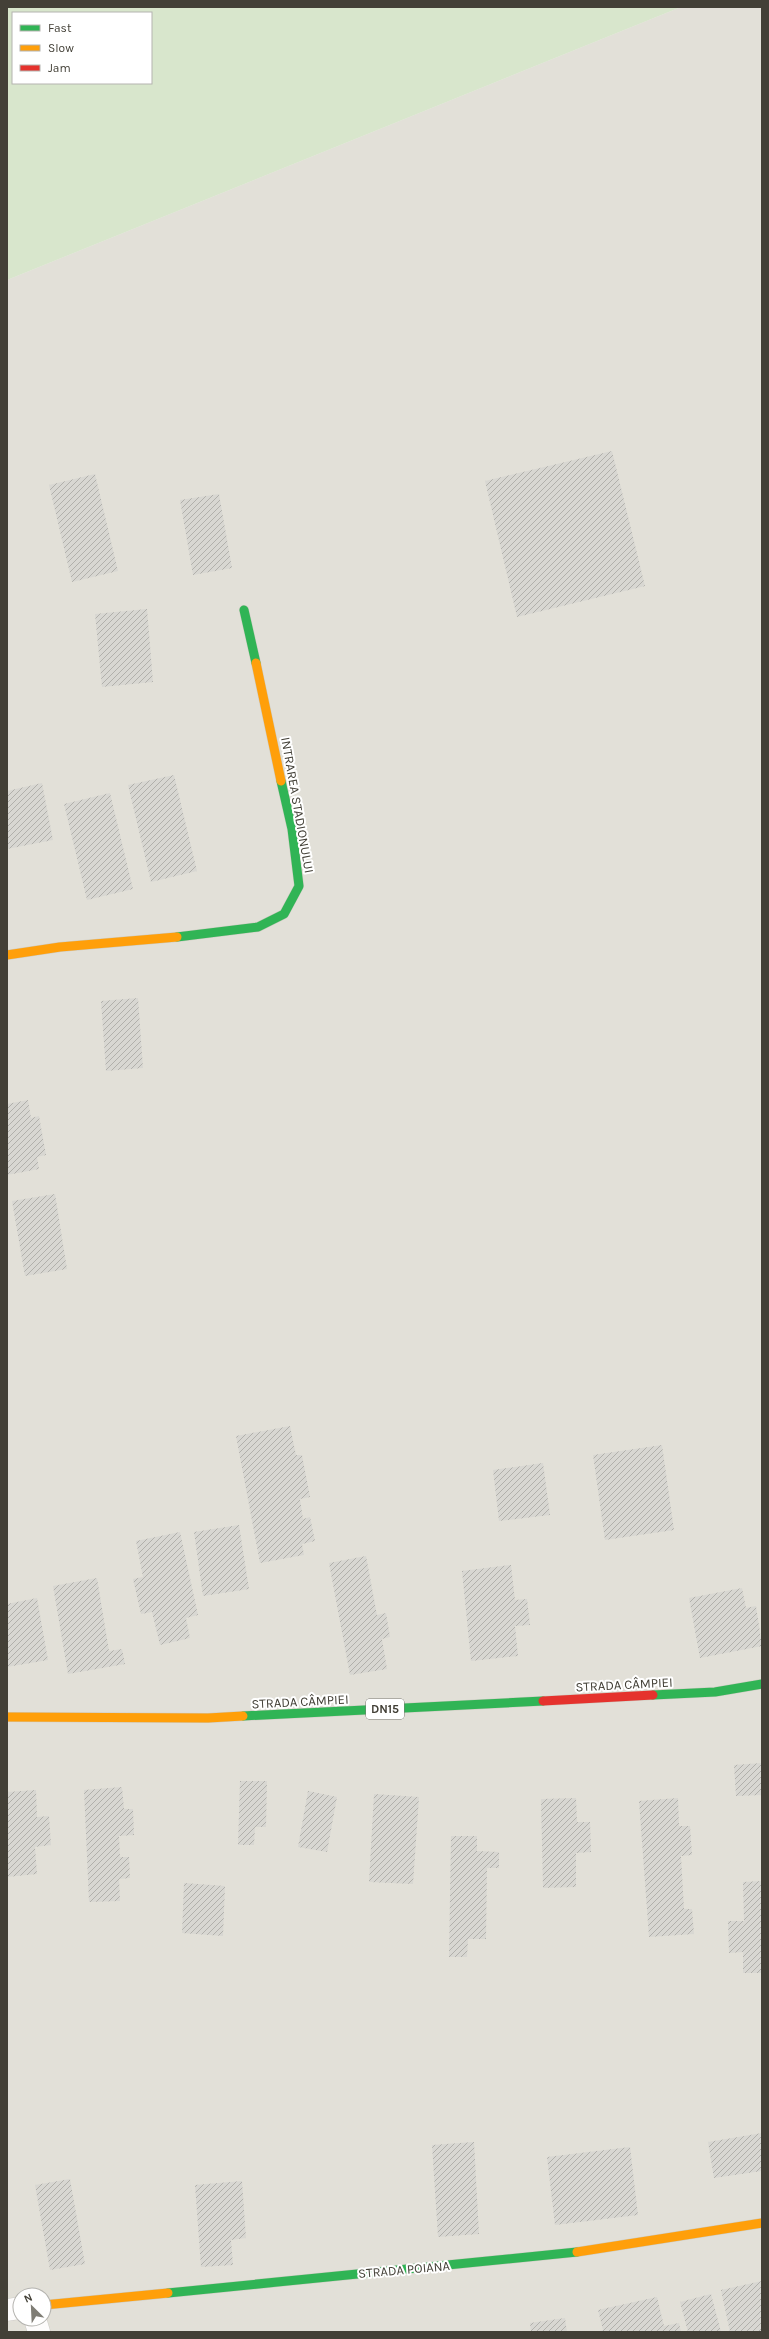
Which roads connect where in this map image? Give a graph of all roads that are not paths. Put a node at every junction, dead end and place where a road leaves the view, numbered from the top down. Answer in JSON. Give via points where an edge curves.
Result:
{"nodes":[{"id":1,"x":244,"y":610,"type":"dead end"},
{"id":2,"x":7,"y":955,"type":"edge"},
{"id":3,"x":762,"y":1684,"type":"edge"},
{"id":4,"x":7,"y":1717,"type":"edge"},
{"id":5,"x":762,"y":2223,"type":"edge"},
{"id":6,"x":52,"y":2304,"type":"edge"}],
"edges":[{"from":1,"to":2,"type":"street","name":"INTRAREA STADIONULUI","via":[[292,829],[299,886],[284,914],[258,927],[243,930],[60,947]]},
{"from":3,"to":4,"type":"street","name":"STRADA CÂMPIEI","number":"DN15","via":[[715,1692],[208,1718]]},
{"from":5,"to":6,"type":"street","name":"STRADA POIANA","via":[[590,2251]]}]}
